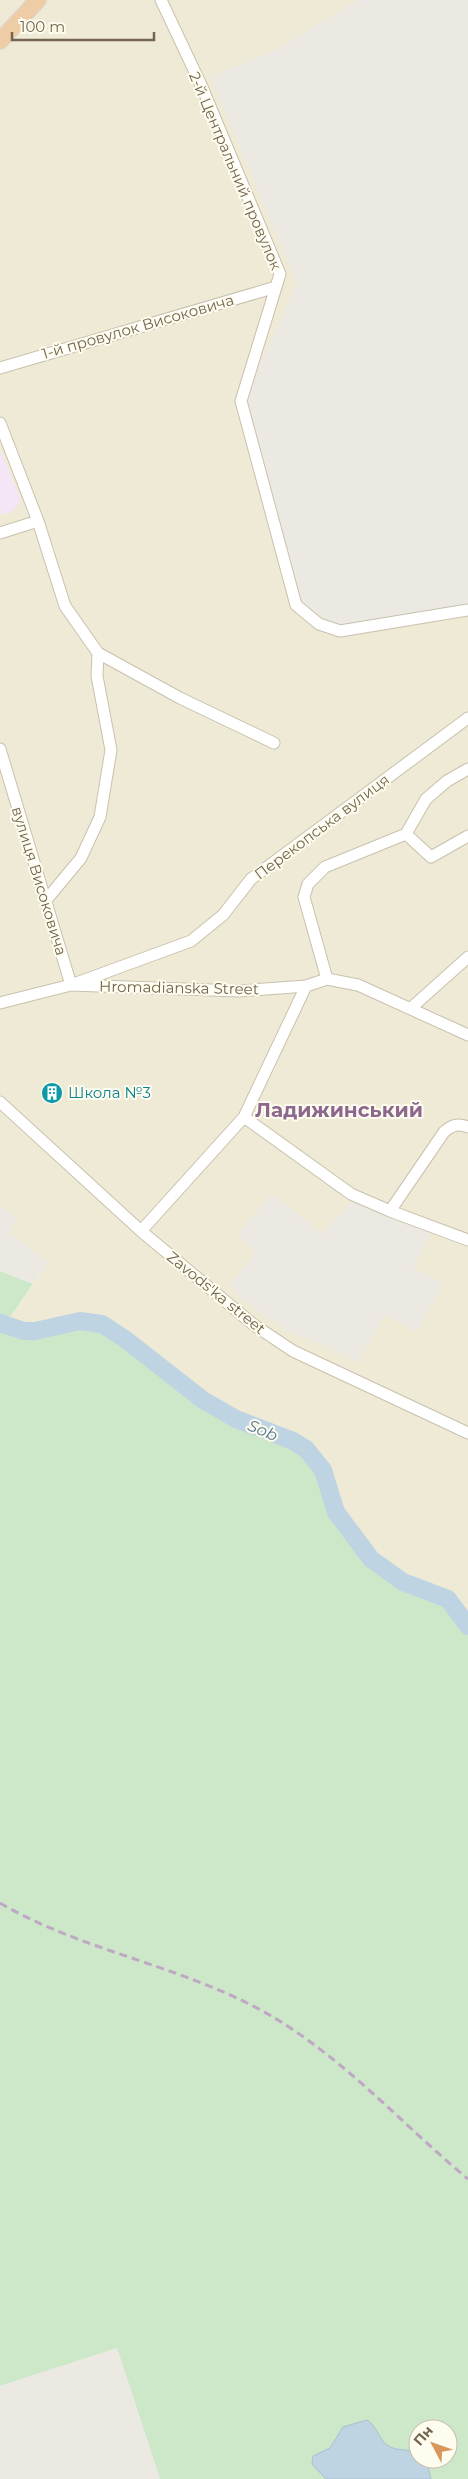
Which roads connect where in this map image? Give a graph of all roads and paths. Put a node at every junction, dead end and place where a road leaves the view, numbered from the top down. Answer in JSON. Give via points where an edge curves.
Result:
{"nodes":[{"id":1,"x":38,"y":0,"type":"edge"},
{"id":2,"x":161,"y":0,"type":"edge"},
{"id":3,"x":0,"y":42,"type":"edge"},
{"id":4,"x":276,"y":287,"type":"junction"},
{"id":5,"x":0,"y":368,"type":"edge"},
{"id":6,"x":0,"y":423,"type":"edge"},
{"id":7,"x":38,"y":522,"type":"junction"},
{"id":8,"x":0,"y":533,"type":"edge"},
{"id":9,"x":468,"y":610,"type":"edge"},
{"id":10,"x":98,"y":653,"type":"junction"},
{"id":11,"x":468,"y":718,"type":"edge"},
{"id":12,"x":274,"y":743,"type":"dead end"},
{"id":13,"x":0,"y":749,"type":"edge"},
{"id":14,"x":468,"y":769,"type":"edge"},
{"id":15,"x":406,"y":834,"type":"junction"},
{"id":16,"x":468,"y":836,"type":"edge"},
{"id":17,"x":47,"y":899,"type":"junction"},
{"id":18,"x":468,"y":957,"type":"edge"},
{"id":19,"x":326,"y":979,"type":"junction"},
{"id":20,"x":72,"y":985,"type":"junction"},
{"id":21,"x":306,"y":986,"type":"junction"},
{"id":22,"x":0,"y":1003,"type":"edge"},
{"id":23,"x":411,"y":1008,"type":"junction"},
{"id":24,"x":468,"y":1035,"type":"edge"},
{"id":25,"x":0,"y":1102,"type":"edge"},
{"id":26,"x":244,"y":1117,"type":"junction"},
{"id":27,"x":468,"y":1127,"type":"edge"},
{"id":28,"x":390,"y":1211,"type":"junction"},
{"id":29,"x":141,"y":1231,"type":"junction"},
{"id":30,"x":468,"y":1240,"type":"edge"},
{"id":31,"x":468,"y":1432,"type":"edge"}],
"edges":[{"from":1,"to":3,"type":"highway"},
{"from":2,"to":4,"type":"street","name":"2-й Центральний провулок","via":[[202,87],[280,274]]},
{"from":4,"to":5,"type":"street","name":"1-й провулок Високовича"},
{"from":4,"to":9,"type":"street","name":"2-й Центральний провулок","via":[[241,401],[296,605],[318,624],[340,631]]},
{"from":6,"to":7,"type":"street"},
{"from":7,"to":8,"type":"street"},
{"from":7,"to":10,"type":"street","via":[[65,606]]},
{"from":10,"to":12,"type":"street","via":[[180,698]]},
{"from":10,"to":17,"type":"street","via":[[97,676],[110,750],[100,817],[82,858]]},
{"from":11,"to":20,"type":"street","name":"Перекопська вулиця","via":[[251,879],[223,915],[191,940]]},
{"from":13,"to":17,"type":"street","name":"вулиця Високовича"},
{"from":14,"to":15,"type":"street","via":[[426,799]]},
{"from":15,"to":16,"type":"street","via":[[430,857]]},
{"from":15,"to":19,"type":"street","via":[[325,867],[308,884],[304,896]]},
{"from":17,"to":20,"type":"street","name":"вулиця Високовича"},
{"from":18,"to":23,"type":"street"},
{"from":19,"to":21,"type":"street","name":"Hromadianska Street"},
{"from":19,"to":23,"type":"street","name":"Hromadianska Street","via":[[358,985]]},
{"from":20,"to":21,"type":"street","name":"Hromadianska Street","via":[[218,991]]},
{"from":20,"to":22,"type":"street","name":"Hromadianska Street"},
{"from":21,"to":26,"type":"street"},
{"from":23,"to":24,"type":"street","name":"Hromadianska Street"},
{"from":25,"to":29,"type":"street","name":"Zavods'ka street"},
{"from":26,"to":28,"type":"street","via":[[351,1194]]},
{"from":26,"to":29,"type":"street"},
{"from":27,"to":28,"type":"street","via":[[459,1124],[444,1132]]},
{"from":28,"to":30,"type":"street"},
{"from":29,"to":31,"type":"street","name":"Zavods'ka street","via":[[254,1326],[279,1343]]}]}
